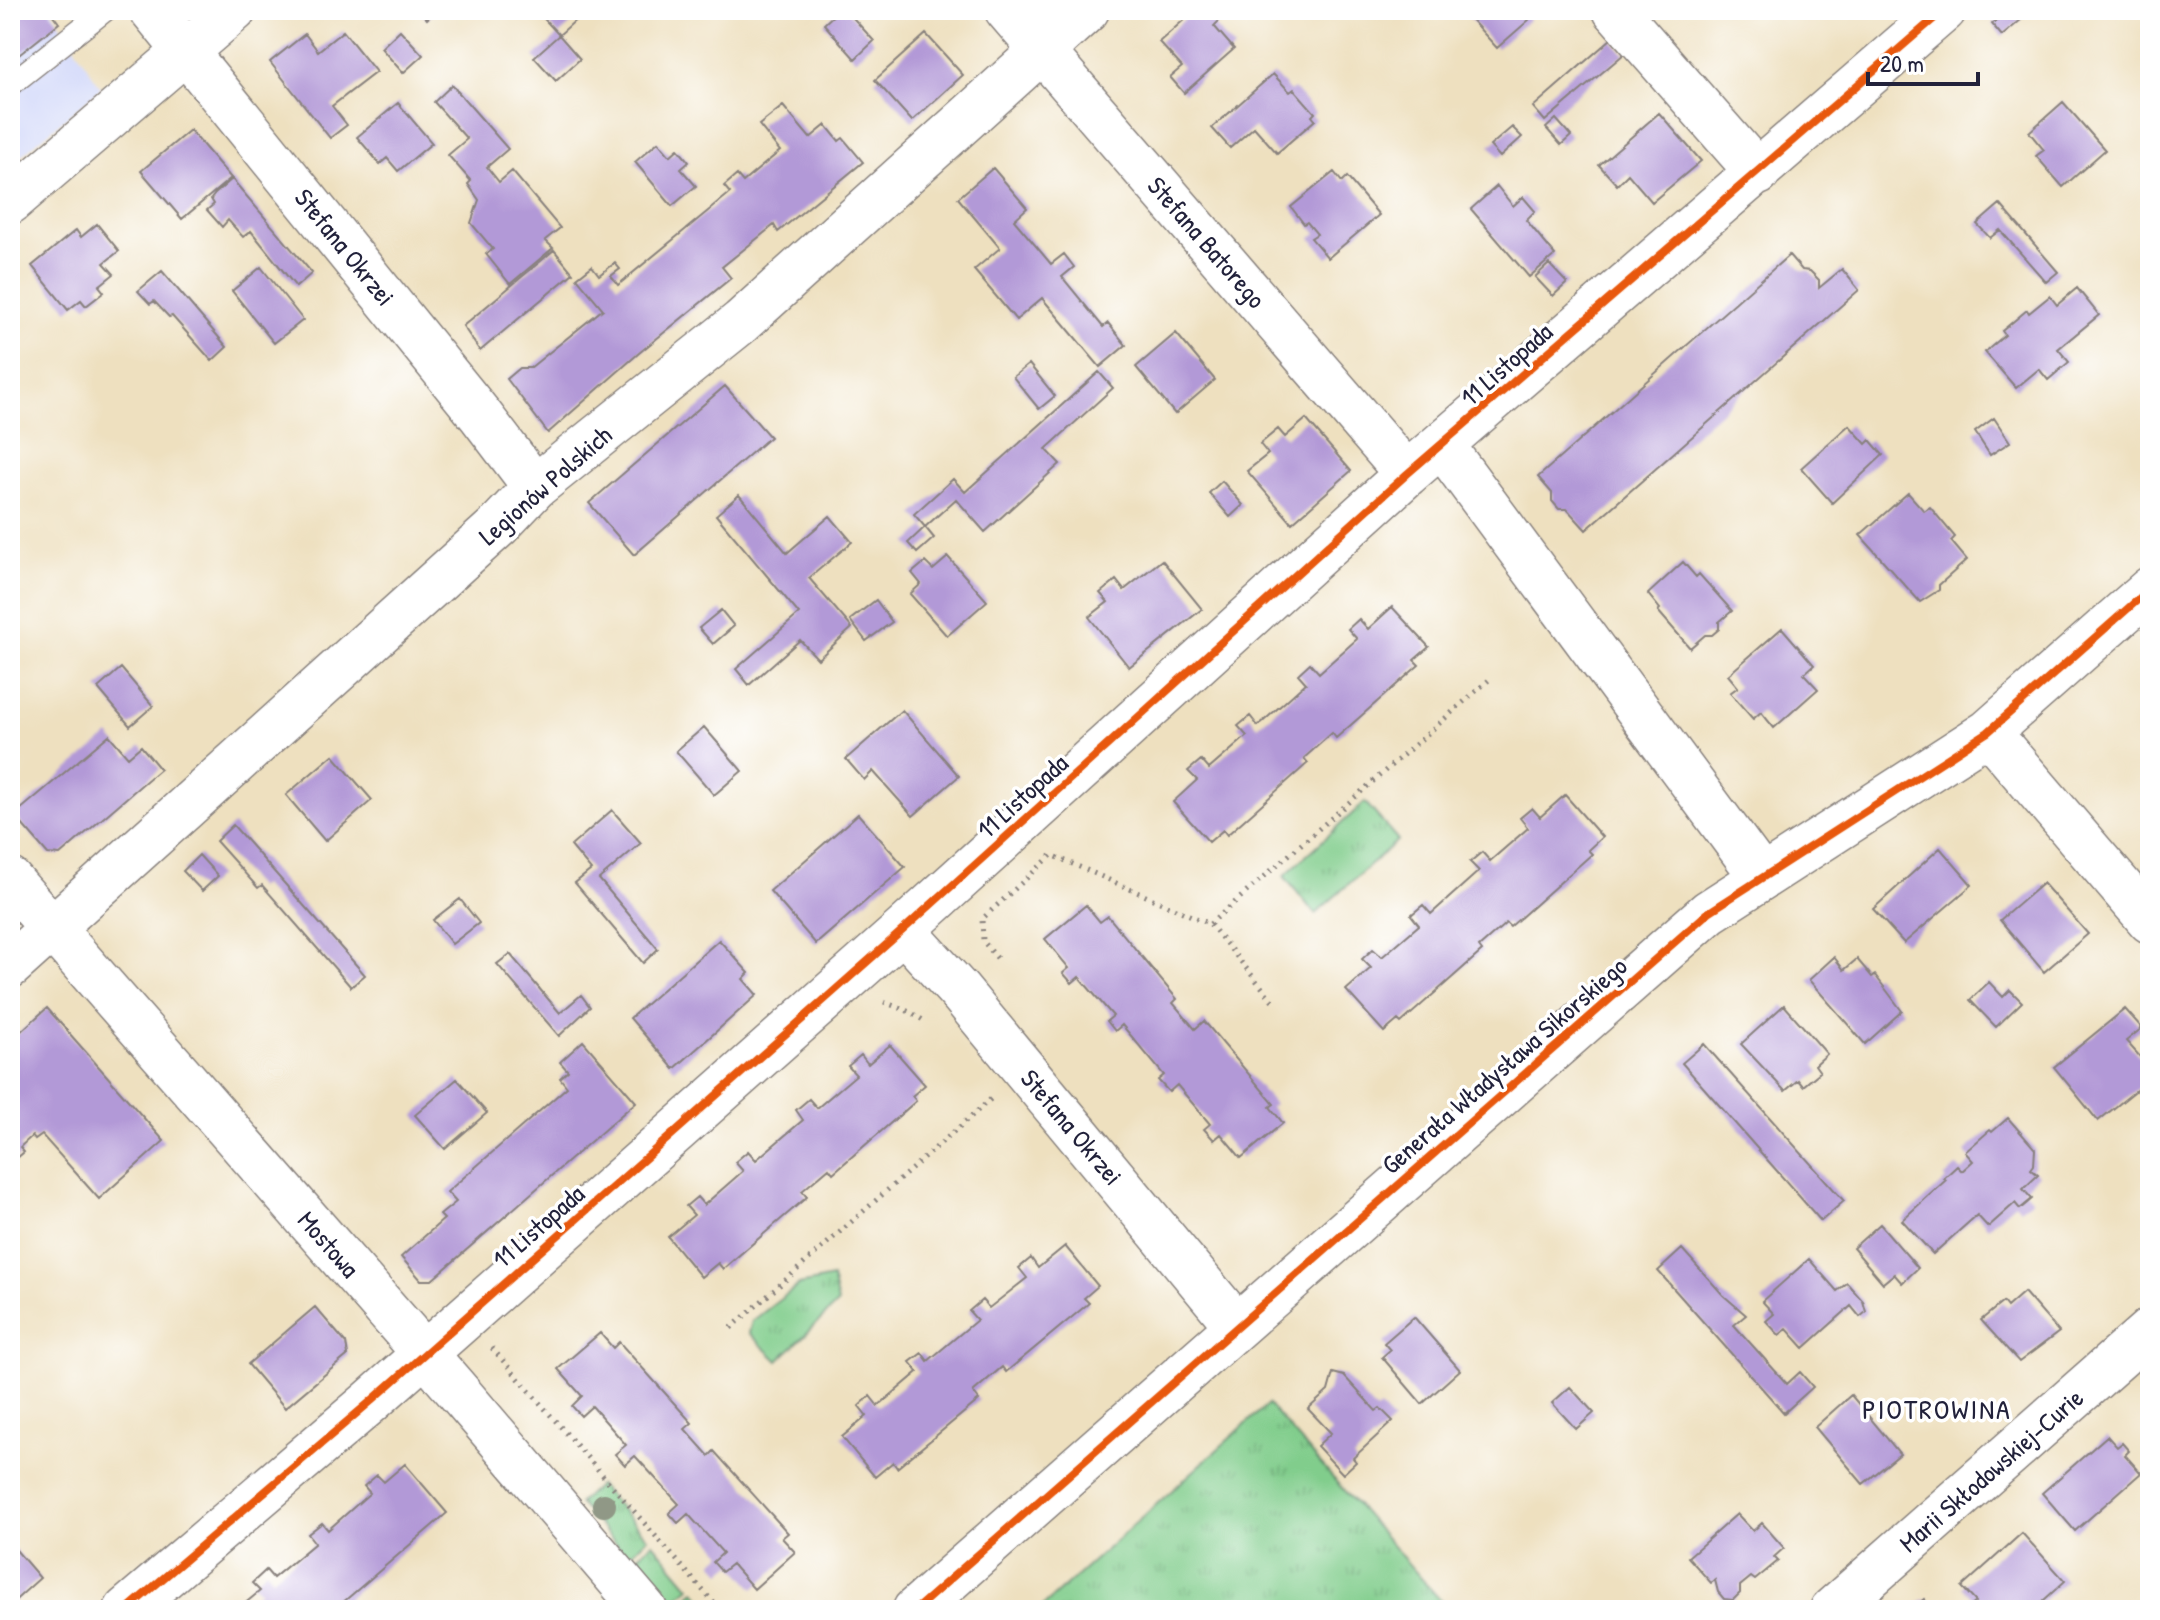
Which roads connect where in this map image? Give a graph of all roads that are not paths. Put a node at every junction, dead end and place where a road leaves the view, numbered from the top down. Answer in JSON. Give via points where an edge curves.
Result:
{"nodes":[{"id":1,"x":105,"y":10,"type":"edge"},
{"id":2,"x":152,"y":10,"type":"edge"},
{"id":3,"x":234,"y":10,"type":"edge"},
{"id":4,"x":1007,"y":10,"type":"edge"},
{"id":5,"x":1087,"y":10,"type":"edge"},
{"id":6,"x":1615,"y":10,"type":"edge"},
{"id":7,"x":1944,"y":10,"type":"edge"},
{"id":8,"x":1041,"y":50,"type":"junction"},
{"id":9,"x":187,"y":51,"type":"junction"},
{"id":10,"x":10,"y":85,"type":"edge"},
{"id":11,"x":1758,"y":173,"type":"junction"},
{"id":12,"x":10,"y":202,"type":"edge"},
{"id":13,"x":1442,"y":445,"type":"junction"},
{"id":14,"x":1407,"y":474,"type":"junction"},
{"id":15,"x":535,"y":487,"type":"junction"},
{"id":16,"x":2150,"y":589,"type":"edge"},
{"id":17,"x":1988,"y":732,"type":"junction"},
{"id":18,"x":1761,"y":876,"type":"junction"},
{"id":19,"x":10,"y":880,"type":"edge"},
{"id":20,"x":2150,"y":921,"type":"edge"},
{"id":21,"x":53,"y":929,"type":"junction"},
{"id":22,"x":903,"y":930,"type":"junction"},
{"id":23,"x":10,"y":966,"type":"edge"},
{"id":24,"x":1237,"y":1326,"type":"junction"},
{"id":25,"x":2150,"y":1330,"type":"edge"},
{"id":26,"x":424,"y":1353,"type":"junction"},
{"id":27,"x":126,"y":1610,"type":"edge"},
{"id":28,"x":645,"y":1610,"type":"edge"},
{"id":29,"x":915,"y":1610,"type":"edge"},
{"id":30,"x":1832,"y":1610,"type":"edge"}],
"edges":[{"from":1,"to":10,"type":"lane"},
{"from":2,"to":9,"type":"street","name":"Stefana Okrzei"},
{"from":3,"to":9,"type":"street"},
{"from":4,"to":8,"type":"street","name":"Stefana Batorego"},
{"from":5,"to":8,"type":"street","name":"Legionów Polskich"},
{"from":6,"to":11,"type":"street"},
{"from":7,"to":11,"type":"street","name":"11 Listopada"},
{"from":8,"to":14,"type":"street","name":"Stefana Batorego"},
{"from":8,"to":15,"type":"street","name":"Legionów Polskich","via":[[741,322]]},
{"from":9,"to":12,"type":"street"},
{"from":9,"to":15,"type":"street","name":"Stefana Okrzei"},
{"from":11,"to":13,"type":"street","name":"11 Listopada"},
{"from":13,"to":14,"type":"street","name":"11 Listopada"},
{"from":13,"to":18,"type":"street"},
{"from":14,"to":22,"type":"street","name":"11 Listopada"},
{"from":15,"to":21,"type":"street","name":"Legionów Polskich"},
{"from":16,"to":17,"type":"street","name":"Generała Władysława Sikorskiego"},
{"from":17,"to":18,"type":"street","name":"Generała Władysława Sikorskiego"},
{"from":17,"to":20,"type":"street"},
{"from":18,"to":24,"type":"street","name":"Generała Władysława Sikorskiego","via":[[1709,912]]},
{"from":19,"to":21,"type":"street","name":"Mostowa"},
{"from":21,"to":23,"type":"street","name":"Legionów Polskich"},
{"from":21,"to":26,"type":"street","name":"Mostowa"},
{"from":22,"to":24,"type":"street","name":"Stefana Okrzei"},
{"from":22,"to":26,"type":"street","name":"11 Listopada"},
{"from":24,"to":29,"type":"street","name":"Generała Władysława Sikorskiego"},
{"from":25,"to":30,"type":"street","name":"Marii Skłodowskiej-Curie"},
{"from":26,"to":27,"type":"street","name":"11 Listopada"},
{"from":26,"to":28,"type":"street","name":"Mostowa"}]}
